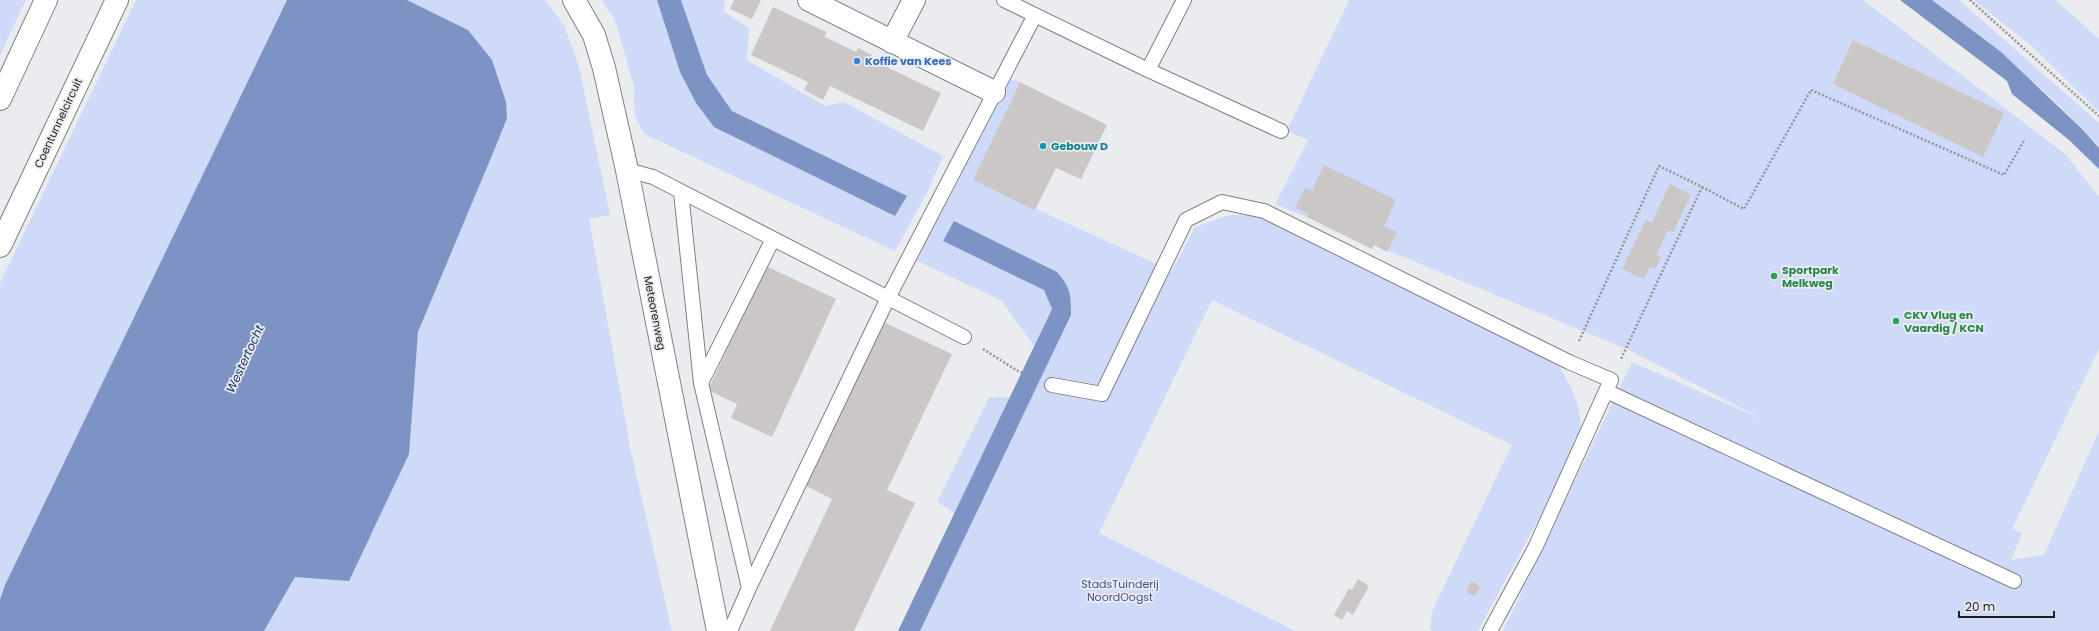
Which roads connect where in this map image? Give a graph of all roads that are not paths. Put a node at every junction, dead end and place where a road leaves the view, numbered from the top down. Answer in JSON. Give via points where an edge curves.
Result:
{"nodes":[{"id":1,"x":46,"y":0,"type":"edge"},
{"id":2,"x":117,"y":0,"type":"edge"},
{"id":3,"x":574,"y":0,"type":"edge"},
{"id":4,"x":809,"y":0,"type":"edge"},
{"id":5,"x":914,"y":0,"type":"edge"},
{"id":6,"x":1004,"y":0,"type":"edge"},
{"id":7,"x":1184,"y":0,"type":"edge"},
{"id":8,"x":1035,"y":15,"type":"junction"},
{"id":9,"x":892,"y":42,"type":"junction"},
{"id":10,"x":1148,"y":70,"type":"junction"},
{"id":11,"x":994,"y":92,"type":"junction"},
{"id":12,"x":0,"y":99,"type":"edge"},
{"id":13,"x":1281,"y":131,"type":"dead end"},
{"id":14,"x":627,"y":170,"type":"junction"},
{"id":15,"x":681,"y":192,"type":"junction"},
{"id":16,"x":773,"y":239,"type":"junction"},
{"id":17,"x":0,"y":246,"type":"edge"},
{"id":18,"x":888,"y":298,"type":"junction"},
{"id":19,"x":964,"y":337,"type":"road end"},
{"id":20,"x":701,"y":383,"type":"junction"},
{"id":21,"x":1052,"y":385,"type":"dead end"},
{"id":22,"x":1609,"y":386,"type":"junction"},
{"id":23,"x":2014,"y":581,"type":"dead end"},
{"id":24,"x":749,"y":588,"type":"junction"},
{"id":25,"x":718,"y":631,"type":"edge"},
{"id":26,"x":730,"y":631,"type":"edge"},
{"id":27,"x":1490,"y":631,"type":"edge"}],
"edges":[{"from":1,"to":12,"type":"street"},
{"from":2,"to":17,"type":"street","name":"Coentunnelcircuit"},
{"from":3,"to":14,"type":"street","name":"Meteorenweg","via":[[594,35]]},
{"from":4,"to":9,"type":"street"},
{"from":5,"to":9,"type":"street"},
{"from":6,"to":8,"type":"lane"},
{"from":7,"to":10,"type":"lane"},
{"from":8,"to":10,"type":"lane"},
{"from":8,"to":11,"type":"lane"},
{"from":9,"to":11,"type":"street"},
{"from":10,"to":13,"type":"lane"},
{"from":11,"to":18,"type":"lane"},
{"from":14,"to":15,"type":"lane","via":[[653,177]]},
{"from":14,"to":25,"type":"street","name":"Meteorenweg"},
{"from":15,"to":16,"type":"lane"},
{"from":15,"to":20,"type":"lane"},
{"from":16,"to":18,"type":"lane"},
{"from":16,"to":20,"type":"lane"},
{"from":18,"to":19,"type":"lane"},
{"from":18,"to":24,"type":"lane"},
{"from":20,"to":24,"type":"lane"},
{"from":21,"to":22,"type":"lane","via":[[1102,394],[1186,220],[1222,202],[1264,211],[1569,362]]},
{"from":22,"to":23,"type":"lane"},
{"from":22,"to":27,"type":"lane","via":[[1535,548]]},
{"from":24,"to":26,"type":"lane"}]}
